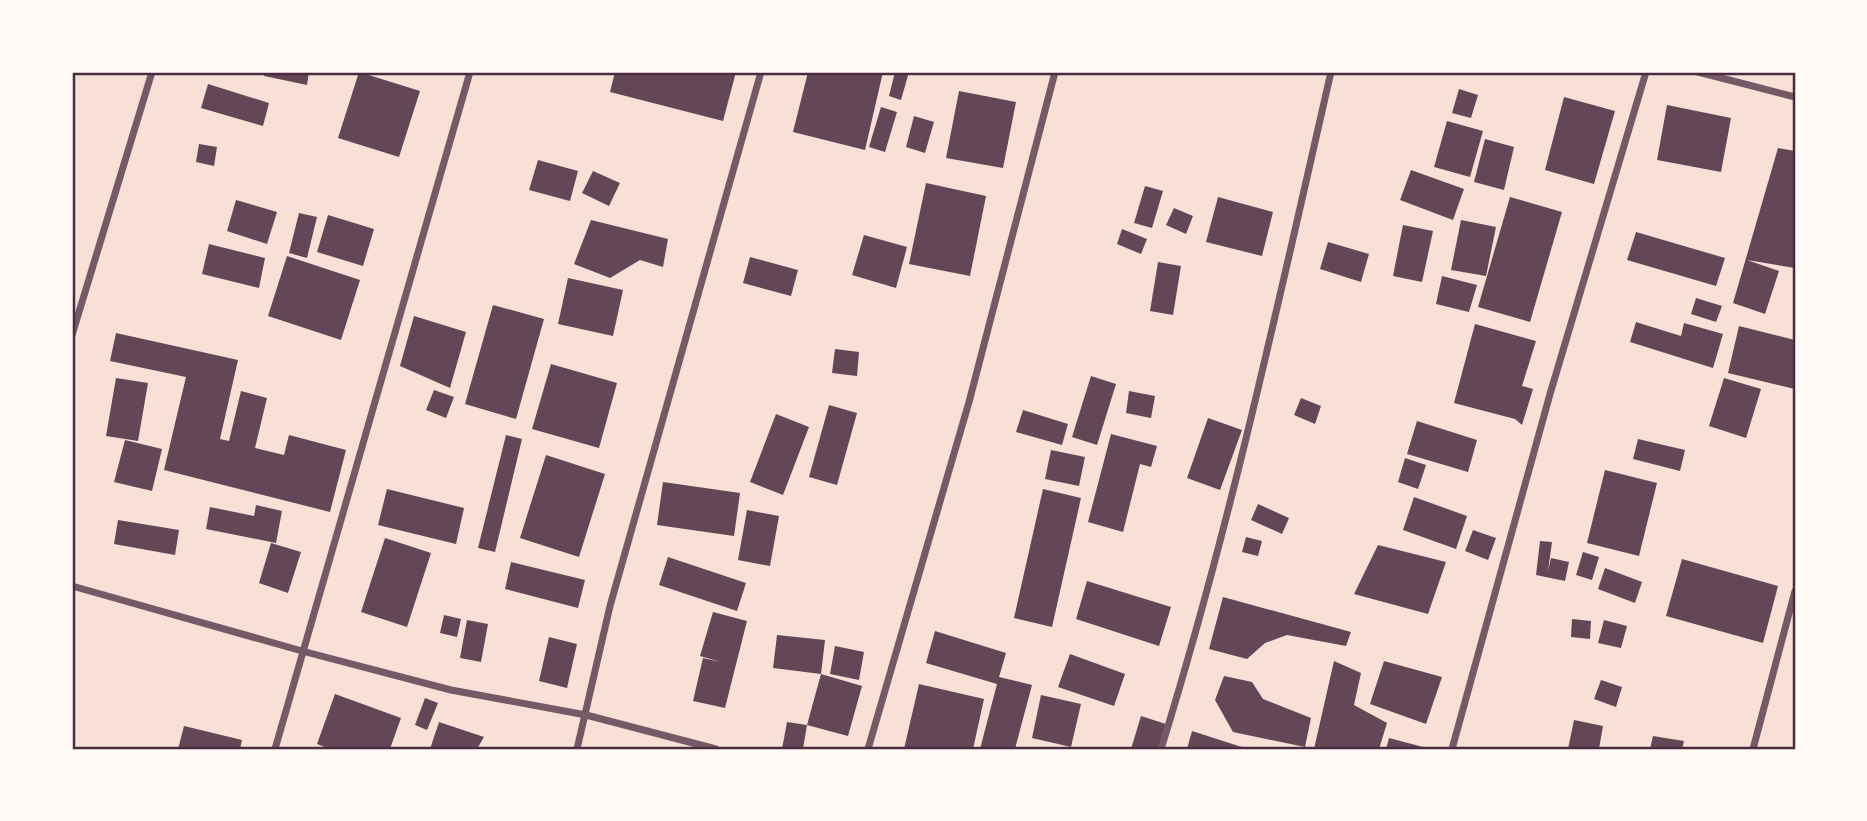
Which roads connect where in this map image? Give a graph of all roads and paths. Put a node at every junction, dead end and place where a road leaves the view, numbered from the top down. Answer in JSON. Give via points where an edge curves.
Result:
{"nodes":[{"id":1,"x":152,"y":72,"type":"edge"},
{"id":2,"x":470,"y":72,"type":"edge"},
{"id":3,"x":761,"y":72,"type":"edge"},
{"id":4,"x":1055,"y":72,"type":"edge"},
{"id":5,"x":1331,"y":72,"type":"edge"},
{"id":6,"x":1646,"y":72,"type":"edge"},
{"id":7,"x":1698,"y":72,"type":"edge"},
{"id":8,"x":1795,"y":97,"type":"edge"},
{"id":9,"x":72,"y":335,"type":"edge"},
{"id":10,"x":72,"y":586,"type":"edge"},
{"id":11,"x":1795,"y":591,"type":"edge"},
{"id":12,"x":302,"y":651,"type":"junction"},
{"id":13,"x":586,"y":715,"type":"junction"},
{"id":14,"x":275,"y":749,"type":"edge"},
{"id":15,"x":577,"y":749,"type":"edge"},
{"id":16,"x":716,"y":749,"type":"edge"},
{"id":17,"x":868,"y":749,"type":"edge"},
{"id":18,"x":1161,"y":749,"type":"edge"},
{"id":19,"x":1452,"y":749,"type":"edge"},
{"id":20,"x":1753,"y":749,"type":"edge"}],
"edges":[{"from":1,"to":9,"type":"street"},
{"from":2,"to":12,"type":"street"},
{"from":3,"to":13,"type":"street","via":[[610,606]]},
{"from":4,"to":17,"type":"street","via":[[969,402]]},
{"from":5,"to":18,"type":"street","via":[[1265,361],[1192,651]]},
{"from":6,"to":19,"type":"street","via":[[1550,394]]},
{"from":7,"to":8,"type":"street"},
{"from":10,"to":12,"type":"street"},
{"from":11,"to":20,"type":"street"},
{"from":12,"to":13,"type":"street","via":[[451,690]]},
{"from":12,"to":14,"type":"street"},
{"from":13,"to":15,"type":"street"},
{"from":13,"to":16,"type":"street"}]}
